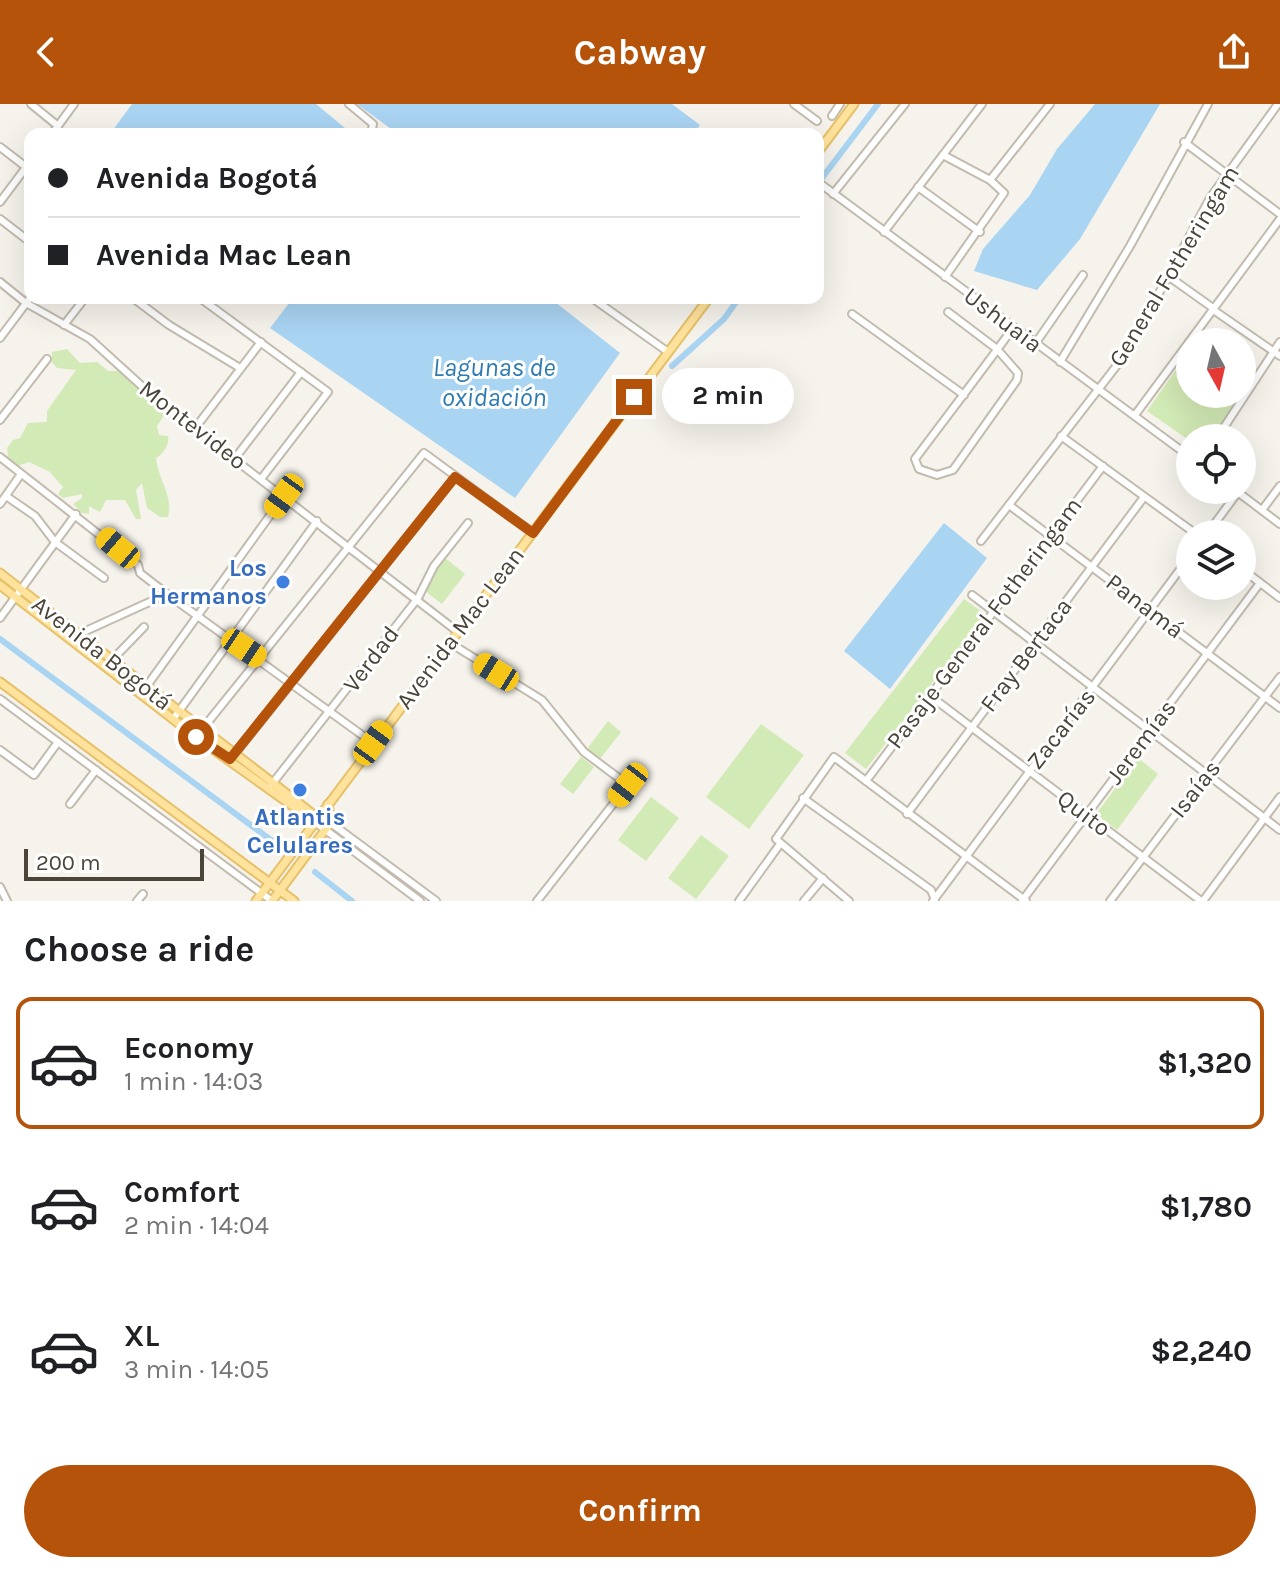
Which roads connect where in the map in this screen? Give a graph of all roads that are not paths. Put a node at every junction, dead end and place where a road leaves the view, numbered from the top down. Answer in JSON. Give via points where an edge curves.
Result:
{"nodes":[{"id":1,"x":31,"y":104,"type":"edge"},
{"id":2,"x":74,"y":104,"type":"edge"},
{"id":3,"x":349,"y":104,"type":"edge"},
{"id":4,"x":794,"y":104,"type":"edge"},
{"id":5,"x":840,"y":104,"type":"edge"},
{"id":6,"x":854,"y":104,"type":"edge"},
{"id":7,"x":905,"y":104,"type":"edge"},
{"id":8,"x":982,"y":104,"type":"edge"},
{"id":9,"x":1050,"y":104,"type":"edge"},
{"id":10,"x":1208,"y":104,"type":"edge"},
{"id":11,"x":1278,"y":104,"type":"edge"},
{"id":12,"x":832,"y":116,"type":"dead end"},
{"id":13,"x":817,"y":121,"type":"dead end"},
{"id":14,"x":58,"y":126,"type":"joint"},
{"id":15,"x":372,"y":128,"type":"edge"},
{"id":16,"x":1184,"y":142,"type":"junction"},
{"id":17,"x":824,"y":144,"type":"edge"},
{"id":18,"x":0,"y":147,"type":"edge"},
{"id":19,"x":943,"y":155,"type":"junction"},
{"id":20,"x":24,"y":163,"type":"edge"},
{"id":21,"x":24,"y":172,"type":"edge"},
{"id":22,"x":1227,"y":173,"type":"junction"},
{"id":23,"x":990,"y":180,"type":"junction"},
{"id":24,"x":824,"y":187,"type":"edge"},
{"id":25,"x":918,"y":187,"type":"junction"},
{"id":26,"x":833,"y":194,"type":"junction"},
{"id":27,"x":0,"y":202,"type":"edge"},
{"id":28,"x":1280,"y":217,"type":"edge"},
{"id":29,"x":0,"y":219,"type":"edge"},
{"id":30,"x":884,"y":232,"type":"junction"},
{"id":31,"x":980,"y":232,"type":"junction"},
{"id":32,"x":24,"y":237,"type":"edge"},
{"id":33,"x":1083,"y":275,"type":"dead end"},
{"id":34,"x":1168,"y":276,"type":"junction"},
{"id":35,"x":945,"y":277,"type":"junction"},
{"id":36,"x":0,"y":282,"type":"edge"},
{"id":37,"x":24,"y":297,"type":"edge"},
{"id":38,"x":25,"y":304,"type":"edge"},
{"id":39,"x":34,"y":304,"type":"edge"},
{"id":40,"x":80,"y":304,"type":"edge"},
{"id":41,"x":141,"y":304,"type":"edge"},
{"id":42,"x":208,"y":304,"type":"edge"},
{"id":43,"x":600,"y":304,"type":"edge"},
{"id":44,"x":704,"y":304,"type":"edge"},
{"id":45,"x":1212,"y":309,"type":"junction"},
{"id":46,"x":948,"y":312,"type":"dead end"},
{"id":47,"x":852,"y":314,"type":"dead end"},
{"id":48,"x":64,"y":325,"type":"junction"},
{"id":49,"x":1013,"y":328,"type":"junction"},
{"id":50,"x":0,"y":338,"type":"edge"},
{"id":51,"x":261,"y":342,"type":"junction"},
{"id":52,"x":1280,"y":342,"type":"edge"},
{"id":53,"x":1035,"y":344,"type":"junction"},
{"id":54,"x":997,"y":349,"type":"junction"},
{"id":55,"x":668,"y":352,"type":"junction"},
{"id":56,"x":1273,"y":352,"type":"junction"},
{"id":57,"x":1280,"y":356,"type":"edge"},
{"id":58,"x":47,"y":359,"type":"dead end"},
{"id":59,"x":1060,"y":362,"type":"junction"},
{"id":60,"x":240,"y":368,"type":"junction"},
{"id":61,"x":301,"y":372,"type":"junction"},
{"id":62,"x":1098,"y":388,"type":"junction"},
{"id":63,"x":964,"y":395,"type":"junction"},
{"id":64,"x":1135,"y":415,"type":"junction"},
{"id":65,"x":0,"y":420,"type":"edge"},
{"id":66,"x":1227,"y":424,"type":"edge"},
{"id":67,"x":196,"y":427,"type":"junction"},
{"id":68,"x":1061,"y":436,"type":"junction"},
{"id":69,"x":1176,"y":446,"type":"edge"},
{"id":70,"x":0,"y":457,"type":"edge"},
{"id":71,"x":236,"y":457,"type":"junction"},
{"id":72,"x":1103,"y":466,"type":"junction"},
{"id":73,"x":21,"y":474,"type":"junction"},
{"id":74,"x":455,"y":477,"type":"junction"},
{"id":75,"x":261,"y":479,"type":"junction"},
{"id":76,"x":1280,"y":486,"type":"edge"},
{"id":77,"x":6,"y":496,"type":"junction"},
{"id":78,"x":284,"y":496,"type":"junction"},
{"id":79,"x":1144,"y":497,"type":"junction"},
{"id":80,"x":0,"y":504,"type":"edge"},
{"id":81,"x":1254,"y":504,"type":"edge"},
{"id":82,"x":1009,"y":505,"type":"junction"},
{"id":83,"x":1262,"y":510,"type":"junction"},
{"id":84,"x":76,"y":514,"type":"junction"},
{"id":85,"x":1176,"y":520,"type":"edge"},
{"id":86,"x":317,"y":521,"type":"junction"},
{"id":87,"x":468,"y":523,"type":"dead end"},
{"id":88,"x":1280,"y":524,"type":"edge"},
{"id":89,"x":533,"y":533,"type":"junction"},
{"id":90,"x":1050,"y":536,"type":"junction"},
{"id":91,"x":981,"y":541,"type":"dead end"},
{"id":92,"x":55,"y":542,"type":"junction"},
{"id":93,"x":347,"y":545,"type":"junction"},
{"id":94,"x":1092,"y":566,"type":"junction"},
{"id":95,"x":381,"y":571,"type":"junction"},
{"id":96,"x":0,"y":573,"type":"edge"},
{"id":97,"x":1176,"y":574,"type":"edge"},
{"id":98,"x":104,"y":578,"type":"dead end"},
{"id":99,"x":1256,"y":580,"type":"edge"},
{"id":100,"x":1260,"y":583,"type":"junction"},
{"id":101,"x":0,"y":585,"type":"edge"},
{"id":102,"x":19,"y":593,"type":"junction"},
{"id":103,"x":167,"y":594,"type":"junction"},
{"id":104,"x":972,"y":595,"type":"dead end"},
{"id":105,"x":418,"y":598,"type":"junction"},
{"id":106,"x":1280,"y":598,"type":"edge"},
{"id":107,"x":1149,"y":610,"type":"junction"},
{"id":108,"x":993,"y":611,"type":"junction"},
{"id":109,"x":197,"y":616,"type":"junction"},
{"id":110,"x":0,"y":618,"type":"edge"},
{"id":111,"x":144,"y":627,"type":"dead end"},
{"id":112,"x":458,"y":632,"type":"junction"},
{"id":113,"x":77,"y":637,"type":"junction"},
{"id":114,"x":229,"y":638,"type":"junction"},
{"id":115,"x":450,"y":643,"type":"junction"},
{"id":116,"x":1034,"y":644,"type":"junction"},
{"id":117,"x":1207,"y":653,"type":"junction"},
{"id":118,"x":259,"y":658,"type":"junction"},
{"id":119,"x":112,"y":660,"type":"junction"},
{"id":120,"x":1280,"y":677,"type":"edge"},
{"id":121,"x":0,"y":682,"type":"edge"},
{"id":122,"x":293,"y":683,"type":"junction"},
{"id":123,"x":1093,"y":689,"type":"junction"},
{"id":124,"x":144,"y":690,"type":"junction"},
{"id":125,"x":929,"y":695,"type":"junction"},
{"id":126,"x":1265,"y":697,"type":"junction"},
{"id":127,"x":0,"y":699,"type":"edge"},
{"id":128,"x":1280,"y":708,"type":"edge"},
{"id":129,"x":331,"y":711,"type":"junction"},
{"id":130,"x":175,"y":714,"type":"junction"},
{"id":131,"x":971,"y":728,"type":"junction"},
{"id":132,"x":202,"y":729,"type":"junction"},
{"id":133,"x":1150,"y":731,"type":"junction"},
{"id":134,"x":196,"y":737,"type":"junction"},
{"id":135,"x":58,"y":742,"type":"junction"},
{"id":136,"x":373,"y":743,"type":"junction"},
{"id":137,"x":0,"y":750,"type":"edge"},
{"id":138,"x":236,"y":752,"type":"junction"},
{"id":139,"x":230,"y":759,"type":"junction"},
{"id":140,"x":96,"y":770,"type":"junction"},
{"id":141,"x":1028,"y":772,"type":"junction"},
{"id":142,"x":1207,"y":775,"type":"junction"},
{"id":143,"x":866,"y":781,"type":"junction"},
{"id":144,"x":271,"y":786,"type":"junction"},
{"id":145,"x":1280,"y":797,"type":"edge"},
{"id":146,"x":803,"y":798,"type":"junction"},
{"id":147,"x":70,"y":804,"type":"dead end"},
{"id":148,"x":328,"y":804,"type":"junction"},
{"id":149,"x":907,"y":814,"type":"junction"},
{"id":150,"x":1086,"y":815,"type":"junction"},
{"id":151,"x":318,"y":818,"type":"junction"},
{"id":152,"x":1264,"y":818,"type":"junction"},
{"id":153,"x":328,"y":826,"type":"junction"},
{"id":154,"x":1280,"y":830,"type":"edge"},
{"id":155,"x":778,"y":841,"type":"junction"},
{"id":156,"x":964,"y":857,"type":"junction"},
{"id":157,"x":1142,"y":858,"type":"junction"},
{"id":158,"x":823,"y":878,"type":"junction"},
{"id":159,"x":270,"y":883,"type":"junction"},
{"id":160,"x":0,"y":887,"type":"edge"},
{"id":161,"x":279,"y":890,"type":"junction"},
{"id":162,"x":143,"y":894,"type":"dead end"},
{"id":163,"x":259,"y":897,"type":"edge"},
{"id":164,"x":935,"y":900,"type":"edge"},
{"id":165,"x":1024,"y":900,"type":"edge"},
{"id":166,"x":7,"y":901,"type":"edge"},
{"id":167,"x":137,"y":901,"type":"edge"},
{"id":168,"x":272,"y":901,"type":"edge"},
{"id":169,"x":294,"y":901,"type":"edge"},
{"id":170,"x":420,"y":901,"type":"edge"},
{"id":171,"x":436,"y":901,"type":"edge"},
{"id":172,"x":537,"y":901,"type":"edge"},
{"id":173,"x":739,"y":901,"type":"edge"},
{"id":174,"x":804,"y":901,"type":"edge"},
{"id":175,"x":849,"y":901,"type":"edge"},
{"id":176,"x":1110,"y":901,"type":"edge"},
{"id":177,"x":1202,"y":901,"type":"edge"}],
"edges":[{"from":1,"to":14,"type":"street"},
{"from":2,"to":14,"type":"street"},
{"from":3,"to":15,"type":"street"},
{"from":4,"to":13,"type":"street"},
{"from":5,"to":12,"type":"street"},
{"from":6,"to":17,"type":"main road"},
{"from":7,"to":26,"type":"street"},
{"from":8,"to":19,"type":"street"},
{"from":9,"to":23,"type":"street"},
{"from":10,"to":16,"type":"street"},
{"from":11,"to":22,"type":"street","name":"General Fotheringam"},
{"from":16,"to":22,"type":"street"},
{"from":16,"to":59,"type":"street","via":[[1130,246]]},
{"from":18,"to":20,"type":"street"},
{"from":19,"to":23,"type":"street"},
{"from":19,"to":25,"type":"street"},
{"from":21,"to":27,"type":"street"},
{"from":22,"to":28,"type":"street"},
{"from":22,"to":34,"type":"street","name":"General Fotheringam"},
{"from":23,"to":31,"type":"street","via":[[1004,193]]},
{"from":24,"to":26,"type":"street","name":"Ushuaia"},
{"from":25,"to":30,"type":"street"},
{"from":25,"to":31,"type":"street"},
{"from":26,"to":30,"type":"street","name":"Ushuaia"},
{"from":28,"to":45,"type":"street"},
{"from":29,"to":32,"type":"street"},
{"from":30,"to":35,"type":"street","name":"Ushuaia"},
{"from":31,"to":35,"type":"street"},
{"from":33,"to":53,"type":"street"},
{"from":34,"to":45,"type":"street"},
{"from":34,"to":62,"type":"street","name":"General Fotheringam","via":[[1128,351]]},
{"from":35,"to":49,"type":"street","name":"Ushuaia"},
{"from":36,"to":37,"type":"street","name":"Montevideo"},
{"from":38,"to":50,"type":"street"},
{"from":39,"to":48,"type":"street","name":"Montevideo"},
{"from":40,"to":48,"type":"street"},
{"from":41,"to":60,"type":"street"},
{"from":42,"to":51,"type":"street"},
{"from":43,"to":55,"type":"street"},
{"from":44,"to":55,"type":"main road","name":"Avenida Mac Lean"},
{"from":45,"to":56,"type":"street"},
{"from":45,"to":64,"type":"street"},
{"from":46,"to":54,"type":"street"},
{"from":47,"to":63,"type":"street"},
{"from":48,"to":67,"type":"street","name":"Montevideo","via":[[102,348],[155,398]]},
{"from":49,"to":53,"type":"street","name":"Ushuaia"},
{"from":49,"to":54,"type":"street"},
{"from":51,"to":60,"type":"street"},
{"from":51,"to":61,"type":"street"},
{"from":52,"to":56,"type":"street"},
{"from":53,"to":59,"type":"street","name":"Ushuaia"},
{"from":54,"to":63,"type":"street"},
{"from":54,"to":63,"type":"street","via":[[1017,369],[1017,380],[953,470],[937,475],[919,469],[915,459]]},
{"from":55,"to":89,"type":"main road","name":"Avenida Mac Lean"},
{"from":56,"to":57,"type":"street"},
{"from":56,"to":66,"type":"street"},
{"from":58,"to":65,"type":"street"},
{"from":59,"to":62,"type":"street","name":"Ushuaia"},
{"from":60,"to":67,"type":"street"},
{"from":61,"to":71,"type":"street"},
{"from":61,"to":75,"type":"street","via":[[328,392]]},
{"from":62,"to":64,"type":"street","name":"Ushuaia"},
{"from":62,"to":68,"type":"street","name":"General Fotheringam"},
{"from":64,"to":69,"type":"street","name":"Ushuaia"},
{"from":67,"to":71,"type":"street","name":"Montevideo"},
{"from":68,"to":72,"type":"street"},
{"from":68,"to":82,"type":"street","name":"General Fotheringam"},
{"from":70,"to":73,"type":"street"},
{"from":71,"to":75,"type":"street","name":"Montevideo"},
{"from":72,"to":79,"type":"street"},
{"from":72,"to":90,"type":"street","name":"Pasaje General Fotheringam"},
{"from":73,"to":77,"type":"street"},
{"from":73,"to":84,"type":"street"},
{"from":74,"to":89,"type":"street"},
{"from":74,"to":93,"type":"street","via":[[424,453]]},
{"from":74,"to":95,"type":"street"},
{"from":75,"to":78,"type":"street","name":"Montevideo"},
{"from":76,"to":83,"type":"street"},
{"from":77,"to":80,"type":"street"},
{"from":77,"to":92,"type":"street","via":[[35,516]]},
{"from":78,"to":86,"type":"street","name":"Montevideo"},
{"from":78,"to":109,"type":"street"},
{"from":79,"to":85,"type":"street"},
{"from":79,"to":94,"type":"street","name":"Fray Bertaca"},
{"from":81,"to":83,"type":"street"},
{"from":82,"to":90,"type":"street","name":"Panamá"},
{"from":82,"to":91,"type":"street","name":"General Fotheringam"},
{"from":83,"to":88,"type":"street"},
{"from":84,"to":92,"type":"street"},
{"from":84,"to":103,"type":"street"},
{"from":86,"to":93,"type":"street","name":"Montevideo"},
{"from":86,"to":114,"type":"street"},
{"from":87,"to":105,"type":"street","name":"Verdad","via":[[434,566]]},
{"from":89,"to":112,"type":"main road","name":"Avenida Mac Lean"},
{"from":90,"to":94,"type":"street","name":"Panamá"},
{"from":90,"to":108,"type":"street","name":"Pasaje General Fotheringam"},
{"from":92,"to":98,"type":"street"},
{"from":92,"to":102,"type":"street"},
{"from":93,"to":95,"type":"street","name":"Montevideo"},
{"from":93,"to":118,"type":"street"},
{"from":94,"to":107,"type":"street","name":"Panamá"},
{"from":94,"to":116,"type":"street","name":"Fray Bertaca"},
{"from":95,"to":105,"type":"street","name":"Montevideo"},
{"from":95,"to":122,"type":"street"},
{"from":96,"to":102,"type":"main road","name":"Avenida Bogotá"},
{"from":97,"to":107,"type":"street","name":"Zacarías"},
{"from":99,"to":100,"type":"street"},
{"from":100,"to":106,"type":"street"},
{"from":100,"to":117,"type":"street","name":"Jeremías"},
{"from":101,"to":102,"type":"main road","name":"Avenida Bogotá"},
{"from":102,"to":110,"type":"street"},
{"from":102,"to":113,"type":"main road","name":"Avenida Bogotá"},
{"from":103,"to":109,"type":"street"},
{"from":103,"to":113,"type":"street"},
{"from":104,"to":108,"type":"street"},
{"from":105,"to":112,"type":"street","name":"Montevideo"},
{"from":105,"to":129,"type":"street","name":"Verdad"},
{"from":107,"to":117,"type":"street","name":"Panamá"},
{"from":107,"to":123,"type":"street","name":"Zacarías"},
{"from":108,"to":116,"type":"street"},
{"from":108,"to":125,"type":"street","name":"Pasaje General Fotheringam"},
{"from":109,"to":114,"type":"street"},
{"from":109,"to":124,"type":"street"},
{"from":111,"to":119,"type":"street"},
{"from":112,"to":115,"type":"main road","name":"Avenida Mac Lean"},
{"from":113,"to":119,"type":"main road","name":"Avenida Bogotá"},
{"from":113,"to":124,"type":"main road","name":"Avenida Bogotá"},
{"from":114,"to":118,"type":"street"},
{"from":114,"to":130,"type":"street"},
{"from":115,"to":136,"type":"main road","name":"Avenida Mac Lean"},
{"from":115,"to":172,"type":"street","via":[[542,700],[584,752],[628,785]]},
{"from":116,"to":123,"type":"street"},
{"from":116,"to":131,"type":"street","name":"Fray Bertaca"},
{"from":117,"to":126,"type":"street","name":"Panamá"},
{"from":117,"to":133,"type":"street","name":"Jeremías"},
{"from":118,"to":122,"type":"street"},
{"from":118,"to":132,"type":"street"},
{"from":119,"to":124,"type":"main road","name":"Avenida Bogotá"},
{"from":120,"to":126,"type":"street","name":"Isaías"},
{"from":121,"to":159,"type":"main road"},
{"from":122,"to":129,"type":"street"},
{"from":122,"to":138,"type":"street"},
{"from":123,"to":133,"type":"street"},
{"from":123,"to":141,"type":"street","name":"Zacarías"},
{"from":124,"to":130,"type":"main road","name":"Avenida Bogotá"},
{"from":125,"to":131,"type":"street","name":"Quito"},
{"from":125,"to":143,"type":"street","name":"Pasaje General Fotheringam"},
{"from":126,"to":128,"type":"street","name":"Panamá"},
{"from":126,"to":142,"type":"street","name":"Isaías"},
{"from":127,"to":135,"type":"street"},
{"from":129,"to":136,"type":"street"},
{"from":129,"to":144,"type":"street","name":"Verdad"},
{"from":130,"to":132,"type":"main road","name":"Avenida Bogotá"},
{"from":130,"to":134,"type":"main road","name":"Avenida Bogotá"},
{"from":131,"to":141,"type":"street","name":"Quito"},
{"from":131,"to":149,"type":"street","name":"Fray Bertaca"},
{"from":132,"to":134,"type":"street"},
{"from":132,"to":138,"type":"main road","name":"Avenida Bogotá"},
{"from":133,"to":142,"type":"street"},
{"from":133,"to":150,"type":"street","name":"Jeremías"},
{"from":134,"to":139,"type":"main road","name":"Avenida Bogotá"},
{"from":135,"to":137,"type":"street","via":[[34,775]]},
{"from":135,"to":140,"type":"street"},
{"from":136,"to":148,"type":"main road","name":"Avenida Mac Lean"},
{"from":138,"to":139,"type":"street"},
{"from":138,"to":144,"type":"main road","name":"Avenida Bogotá"},
{"from":139,"to":144,"type":"main road","name":"Avenida Bogotá"},
{"from":140,"to":147,"type":"street"},
{"from":140,"to":163,"type":"street"},
{"from":141,"to":150,"type":"street","name":"Quito"},
{"from":141,"to":156,"type":"street","name":"Zacarías"},
{"from":142,"to":152,"type":"street"},
{"from":142,"to":157,"type":"street","name":"Isaías"},
{"from":143,"to":146,"type":"street","via":[[834,757]]},
{"from":143,"to":149,"type":"street"},
{"from":144,"to":151,"type":"main road","name":"Avenida Bogotá"},
{"from":145,"to":152,"type":"street"},
{"from":146,"to":155,"type":"street"},
{"from":146,"to":164,"type":"street","via":[[931,890]]},
{"from":148,"to":151,"type":"main road","name":"Avenida Mac Lean"},
{"from":148,"to":153,"type":"main road"},
{"from":149,"to":156,"type":"street"},
{"from":150,"to":157,"type":"street","name":"Quito"},
{"from":150,"to":165,"type":"street","name":"Jeremías"},
{"from":151,"to":153,"type":"street","name":"Avenida Bogotá"},
{"from":151,"to":159,"type":"main road","name":"Avenida Mac Lean"},
{"from":152,"to":154,"type":"street"},
{"from":152,"to":177,"type":"street"},
{"from":153,"to":161,"type":"main road"},
{"from":153,"to":170,"type":"street","name":"Avenida Bogotá"},
{"from":153,"to":171,"type":"street","name":"Avenida Bogotá"},
{"from":155,"to":158,"type":"street"},
{"from":155,"to":173,"type":"street"},
{"from":156,"to":164,"type":"street","name":"Zacarías"},
{"from":156,"to":165,"type":"street"},
{"from":157,"to":176,"type":"street","name":"Isaías"},
{"from":157,"to":177,"type":"street","name":"Quito"},
{"from":158,"to":174,"type":"street"},
{"from":158,"to":175,"type":"street"},
{"from":159,"to":161,"type":"main road"},
{"from":159,"to":163,"type":"main road","name":"Avenida Mac Lean"},
{"from":160,"to":166,"type":"street"},
{"from":161,"to":168,"type":"main road"},
{"from":161,"to":169,"type":"main road"},
{"from":162,"to":167,"type":"street"},
{"from":163,"to":168,"type":"street"}]}
